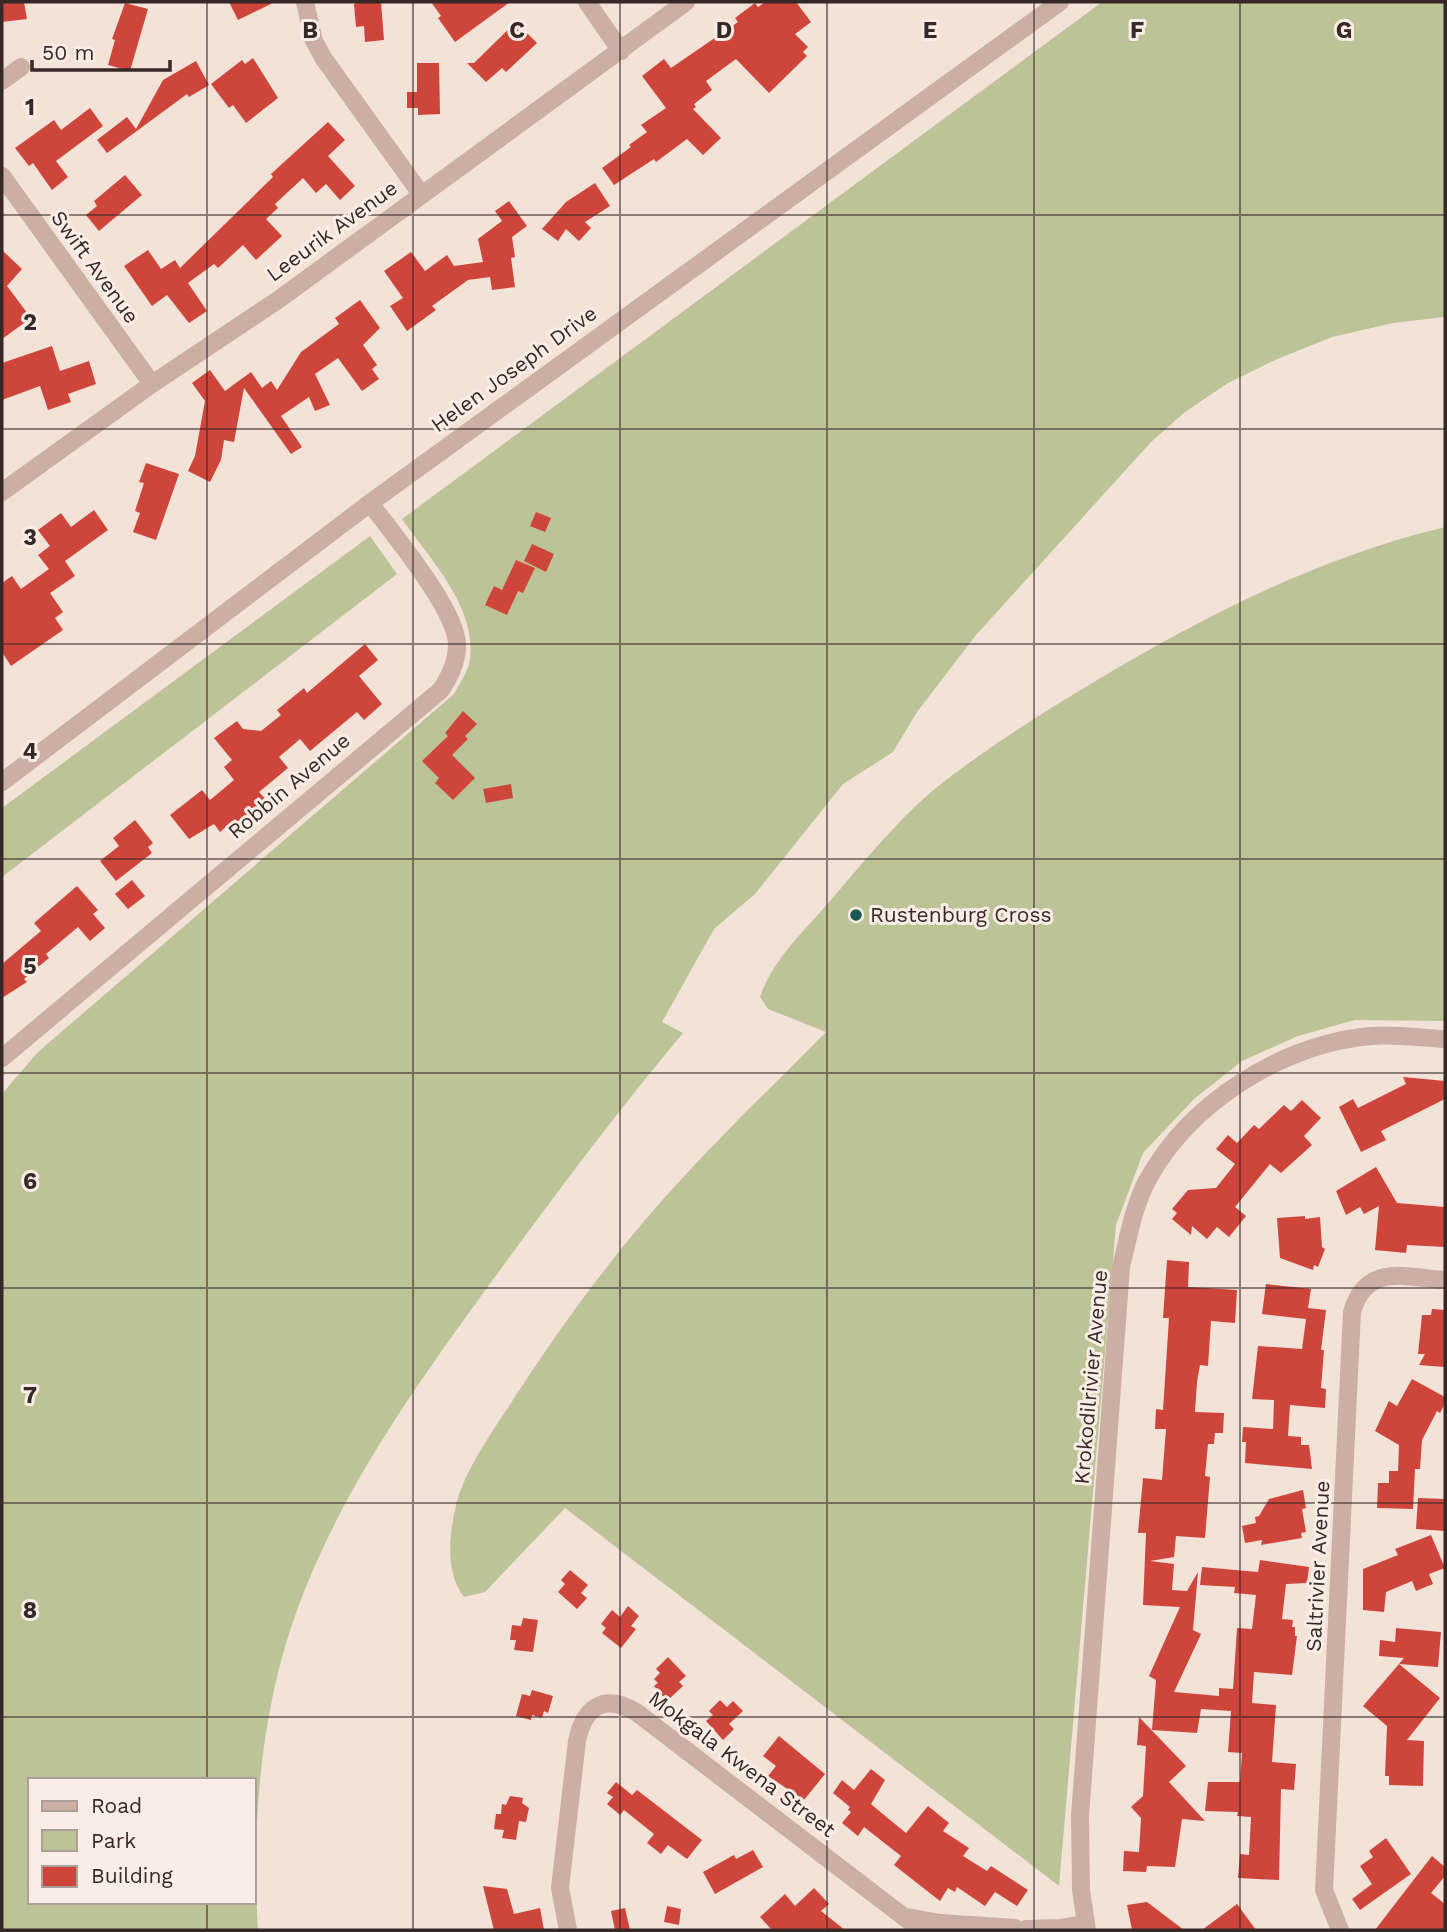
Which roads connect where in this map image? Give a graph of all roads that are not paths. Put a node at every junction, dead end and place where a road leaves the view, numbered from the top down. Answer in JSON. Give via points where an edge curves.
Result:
{"nodes":[{"id":1,"x":305,"y":2,"type":"edge"},
{"id":2,"x":587,"y":2,"type":"edge"},
{"id":3,"x":686,"y":2,"type":"edge"},
{"id":4,"x":1060,"y":2,"type":"edge"},
{"id":5,"x":621,"y":51,"type":"junction"},
{"id":6,"x":22,"y":66,"type":"dead end"},
{"id":7,"x":2,"y":81,"type":"edge"},
{"id":8,"x":2,"y":176,"type":"edge"},
{"id":9,"x":421,"y":194,"type":"junction"},
{"id":10,"x":152,"y":384,"type":"junction"},
{"id":11,"x":2,"y":492,"type":"edge"},
{"id":12,"x":370,"y":503,"type":"junction"},
{"id":13,"x":2,"y":782,"type":"edge"},
{"id":14,"x":1445,"y":1039,"type":"edge"},
{"id":15,"x":2,"y":1058,"type":"edge"},
{"id":16,"x":1445,"y":1280,"type":"edge"},
{"id":17,"x":907,"y":1917,"type":"junction"},
{"id":18,"x":940,"y":1923,"type":"junction"},
{"id":19,"x":1086,"y":1927,"type":"edge"},
{"id":20,"x":1021,"y":1928,"type":"edge"},
{"id":21,"x":568,"y":1930,"type":"edge"},
{"id":22,"x":921,"y":1930,"type":"edge"},
{"id":23,"x":1340,"y":1930,"type":"edge"}],
"edges":[{"from":1,"to":9,"type":"street","via":[[314,41],[324,59]]},
{"from":2,"to":5,"type":"street"},
{"from":3,"to":5,"type":"street","name":"Leeurik Avenue"},
{"from":4,"to":12,"type":"street","name":"Helen Joseph Drive"},
{"from":5,"to":9,"type":"street","name":"Leeurik Avenue"},
{"from":6,"to":7,"type":"street"},
{"from":8,"to":10,"type":"street","name":"Swift Avenue"},
{"from":9,"to":10,"type":"street","name":"Leeurik Avenue","via":[[278,300]]},
{"from":10,"to":11,"type":"street","name":"Leeurik Avenue"},
{"from":12,"to":13,"type":"street","name":"Helen Joseph Drive"},
{"from":12,"to":15,"type":"street","name":"Robbin Avenue","via":[[441,604],[456,635],[456,659],[441,690]]},
{"from":14,"to":19,"type":"street","name":"Krokodilrivier Avenue","via":[[1371,1036],[1291,1057],[1242,1082],[1202,1110],[1168,1148],[1147,1183],[1121,1268],[1080,1816]]},
{"from":16,"to":23,"type":"street","name":"Saltrivier Avenue","via":[[1380,1277],[1361,1290],[1352,1312],[1324,1890]]},
{"from":17,"to":18,"type":"street","name":"Mokgala Kwena Street"},
{"from":17,"to":21,"type":"street","name":"Mokgala Kwena Street","via":[[636,1712],[612,1703],[600,1704],[588,1714],[579,1733],[559,1888]]},
{"from":17,"to":22,"type":"street","name":"Mokgala Kwena Street"},
{"from":18,"to":20,"type":"street","name":"Mokgala Kwena Street"},
{"from":18,"to":22,"type":"street","name":"Mokgala Kwena Street"},
{"from":19,"to":20,"type":"street","name":"Mokgala Kwena Street"}]}
